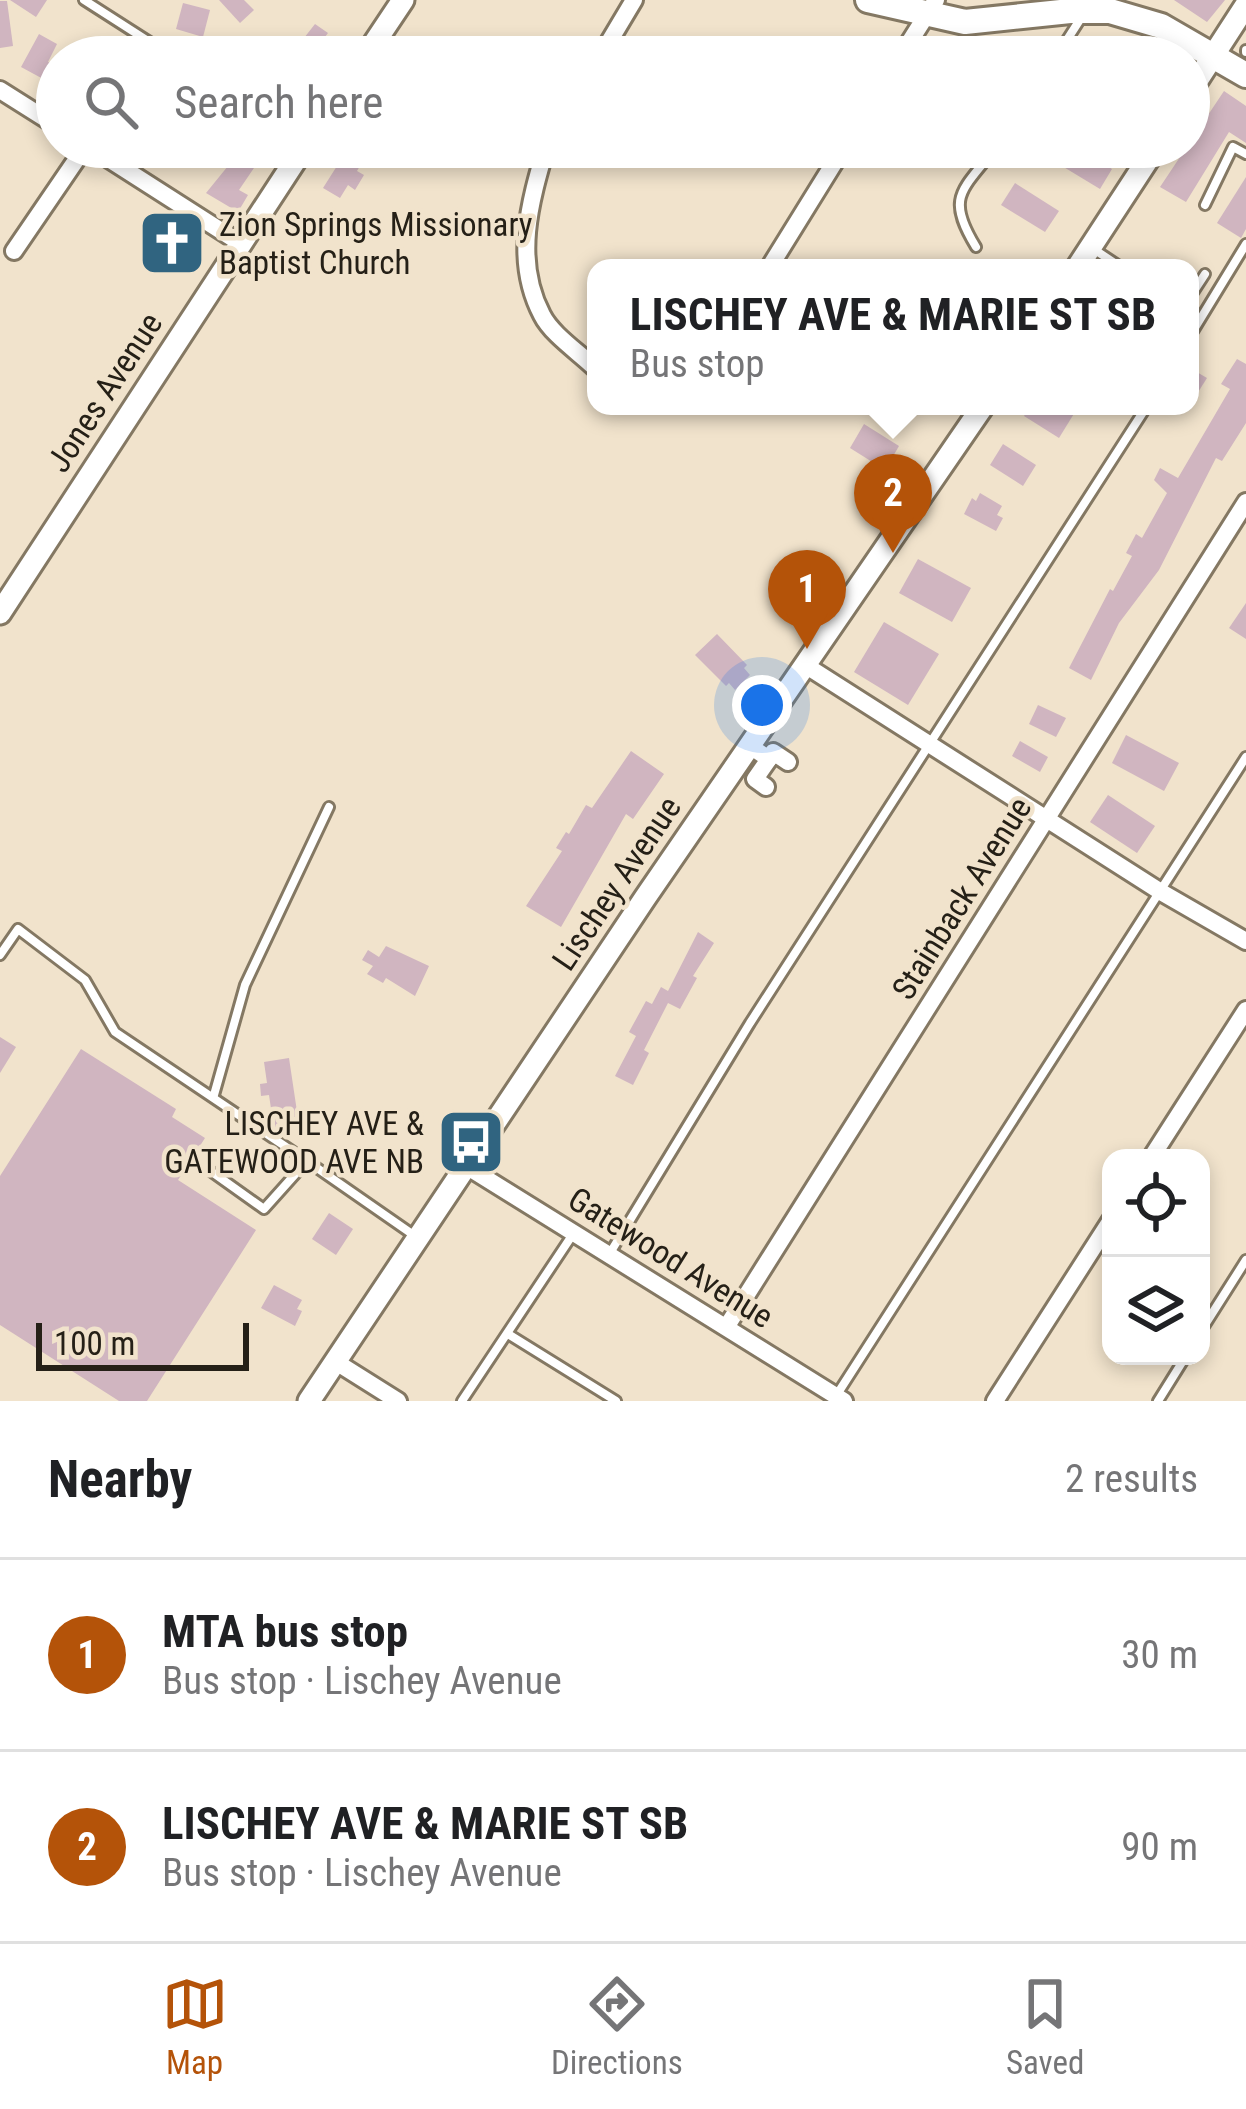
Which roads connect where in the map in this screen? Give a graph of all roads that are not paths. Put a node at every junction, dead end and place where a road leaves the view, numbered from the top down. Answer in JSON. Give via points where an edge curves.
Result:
{"nodes":[{"id":1,"x":84,"y":0,"type":"edge"},
{"id":2,"x":403,"y":0,"type":"edge"},
{"id":3,"x":634,"y":0,"type":"edge"},
{"id":4,"x":868,"y":0,"type":"edge"},
{"id":5,"x":1246,"y":6,"type":"edge"},
{"id":6,"x":1092,"y":7,"type":"edge"},
{"id":7,"x":931,"y":8,"type":"edge"},
{"id":8,"x":140,"y":36,"type":"edge"},
{"id":9,"x":379,"y":36,"type":"edge"},
{"id":10,"x":613,"y":36,"type":"edge"},
{"id":11,"x":913,"y":36,"type":"edge"},
{"id":12,"x":1071,"y":36,"type":"edge"},
{"id":13,"x":1179,"y":36,"type":"edge"},
{"id":14,"x":1210,"y":52,"type":"edge"},
{"id":15,"x":1213,"y":54,"type":"junction"},
{"id":16,"x":1210,"y":59,"type":"edge"},
{"id":17,"x":1246,"y":75,"type":"edge"},
{"id":18,"x":0,"y":90,"type":"edge"},
{"id":19,"x":36,"y":113,"type":"edge"},
{"id":20,"x":1246,"y":154,"type":"edge"},
{"id":21,"x":73,"y":168,"type":"edge"},
{"id":22,"x":122,"y":168,"type":"edge"},
{"id":23,"x":290,"y":168,"type":"edge"},
{"id":24,"x":540,"y":168,"type":"edge"},
{"id":25,"x":831,"y":168,"type":"edge"},
{"id":26,"x":980,"y":168,"type":"edge"},
{"id":27,"x":1143,"y":169,"type":"edge"},
{"id":28,"x":1205,"y":205,"type":"dead end"},
{"id":29,"x":240,"y":242,"type":"junction"},
{"id":30,"x":1246,"y":244,"type":"edge"},
{"id":31,"x":976,"y":247,"type":"dead end"},
{"id":32,"x":1091,"y":247,"type":"junction"},
{"id":33,"x":14,"y":251,"type":"dead end"},
{"id":34,"x":775,"y":259,"type":"edge"},
{"id":35,"x":1084,"y":259,"type":"edge"},
{"id":36,"x":1109,"y":259,"type":"edge"},
{"id":37,"x":1205,"y":274,"type":"dead end"},
{"id":38,"x":1199,"y":283,"type":"edge"},
{"id":39,"x":1199,"y":321,"type":"edge"},
{"id":40,"x":587,"y":360,"type":"edge"},
{"id":41,"x":977,"y":415,"type":"edge"},
{"id":42,"x":1141,"y":415,"type":"edge"},
{"id":43,"x":1246,"y":502,"type":"edge"},
{"id":44,"x":0,"y":613,"type":"edge"},
{"id":45,"x":805,"y":665,"type":"junction"},
{"id":46,"x":932,"y":745,"type":"junction"},
{"id":47,"x":1246,"y":757,"type":"edge"},
{"id":48,"x":329,"y":807,"type":"dead end"},
{"id":49,"x":1046,"y":818,"type":"junction"},
{"id":50,"x":1161,"y":892,"type":"junction"},
{"id":51,"x":1246,"y":941,"type":"edge"},
{"id":52,"x":0,"y":955,"type":"edge"},
{"id":53,"x":1246,"y":1010,"type":"edge"},
{"id":54,"x":214,"y":1095,"type":"junction"},
{"id":55,"x":1157,"y":1149,"type":"edge"},
{"id":56,"x":308,"y":1161,"type":"junction"},
{"id":57,"x":466,"y":1166,"type":"junction"},
{"id":58,"x":212,"y":1172,"type":"dead end"},
{"id":59,"x":574,"y":1233,"type":"junction"},
{"id":60,"x":1102,"y":1234,"type":"edge"},
{"id":61,"x":417,"y":1238,"type":"junction"},
{"id":62,"x":609,"y":1255,"type":"junction"},
{"id":63,"x":1246,"y":1260,"type":"edge"},
{"id":64,"x":1210,"y":1317,"type":"edge"},
{"id":65,"x":727,"y":1326,"type":"junction"},
{"id":66,"x":508,"y":1334,"type":"junction"},
{"id":67,"x":335,"y":1361,"type":"junction"},
{"id":68,"x":1180,"y":1365,"type":"edge"},
{"id":69,"x":840,"y":1398,"type":"edge"},
{"id":70,"x":309,"y":1401,"type":"edge"},
{"id":71,"x":398,"y":1401,"type":"edge"},
{"id":72,"x":463,"y":1401,"type":"edge"},
{"id":73,"x":616,"y":1401,"type":"edge"},
{"id":74,"x":995,"y":1401,"type":"edge"},
{"id":75,"x":1158,"y":1401,"type":"edge"}],
"edges":[{"from":1,"to":8,"type":"lane"},
{"from":2,"to":9,"type":"street"},
{"from":3,"to":10,"type":"street"},
{"from":4,"to":7,"type":"main road"},
{"from":5,"to":15,"type":"street"},
{"from":6,"to":7,"type":"main road","via":[[965,22]]},
{"from":6,"to":12,"type":"lane"},
{"from":6,"to":13,"type":"main road"},
{"from":7,"to":11,"type":"street"},
{"from":14,"to":15,"type":"main road"},
{"from":15,"to":16,"type":"street"},
{"from":15,"to":17,"type":"main road"},
{"from":18,"to":19,"type":"street"},
{"from":20,"to":28,"type":"lane","via":[[1233,147]]},
{"from":21,"to":33,"type":"street"},
{"from":22,"to":29,"type":"street"},
{"from":23,"to":29,"type":"street","name":"Jones Avenue"},
{"from":24,"to":40,"type":"street","via":[[526,262],[542,318]]},
{"from":25,"to":34,"type":"street"},
{"from":26,"to":31,"type":"lane","via":[[959,197],[958,215]]},
{"from":27,"to":32,"type":"street","via":[[1119,190]]},
{"from":29,"to":44,"type":"street","name":"Jones Avenue"},
{"from":30,"to":39,"type":"lane"},
{"from":32,"to":35,"type":"street"},
{"from":32,"to":36,"type":"lane"},
{"from":37,"to":38,"type":"lane"},
{"from":41,"to":45,"type":"street","name":"Lischey Avenue"},
{"from":42,"to":46,"type":"lane"},
{"from":43,"to":49,"type":"street","name":"Stainback Avenue"},
{"from":45,"to":46,"type":"street"},
{"from":45,"to":57,"type":"street","name":"Lischey Avenue","via":[[769,766]]},
{"from":46,"to":49,"type":"street"},
{"from":46,"to":62,"type":"lane"},
{"from":47,"to":50,"type":"lane"},
{"from":48,"to":54,"type":"lane","via":[[244,985]]},
{"from":49,"to":50,"type":"street"},
{"from":49,"to":65,"type":"street","name":"Stainback Avenue"},
{"from":50,"to":51,"type":"street"},
{"from":50,"to":69,"type":"lane"},
{"from":52,"to":54,"type":"lane","via":[[18,929],[86,980],[115,1032]]},
{"from":53,"to":55,"type":"street"},
{"from":54,"to":56,"type":"lane"},
{"from":56,"to":58,"type":"lane","via":[[265,1209]]},
{"from":56,"to":61,"type":"lane"},
{"from":57,"to":59,"type":"street","name":"Gatewood Avenue"},
{"from":57,"to":61,"type":"street","name":"Lischey Avenue"},
{"from":59,"to":62,"type":"street","name":"Gatewood Avenue"},
{"from":59,"to":66,"type":"lane"},
{"from":60,"to":74,"type":"street"},
{"from":61,"to":67,"type":"street","name":"Lischey Avenue"},
{"from":62,"to":65,"type":"street","name":"Gatewood Avenue"},
{"from":63,"to":64,"type":"lane"},
{"from":65,"to":69,"type":"street","name":"Gatewood Avenue"},
{"from":66,"to":72,"type":"lane"},
{"from":66,"to":73,"type":"lane"},
{"from":67,"to":70,"type":"street","name":"Lischey Avenue"},
{"from":67,"to":71,"type":"street"},
{"from":68,"to":75,"type":"lane"}]}
